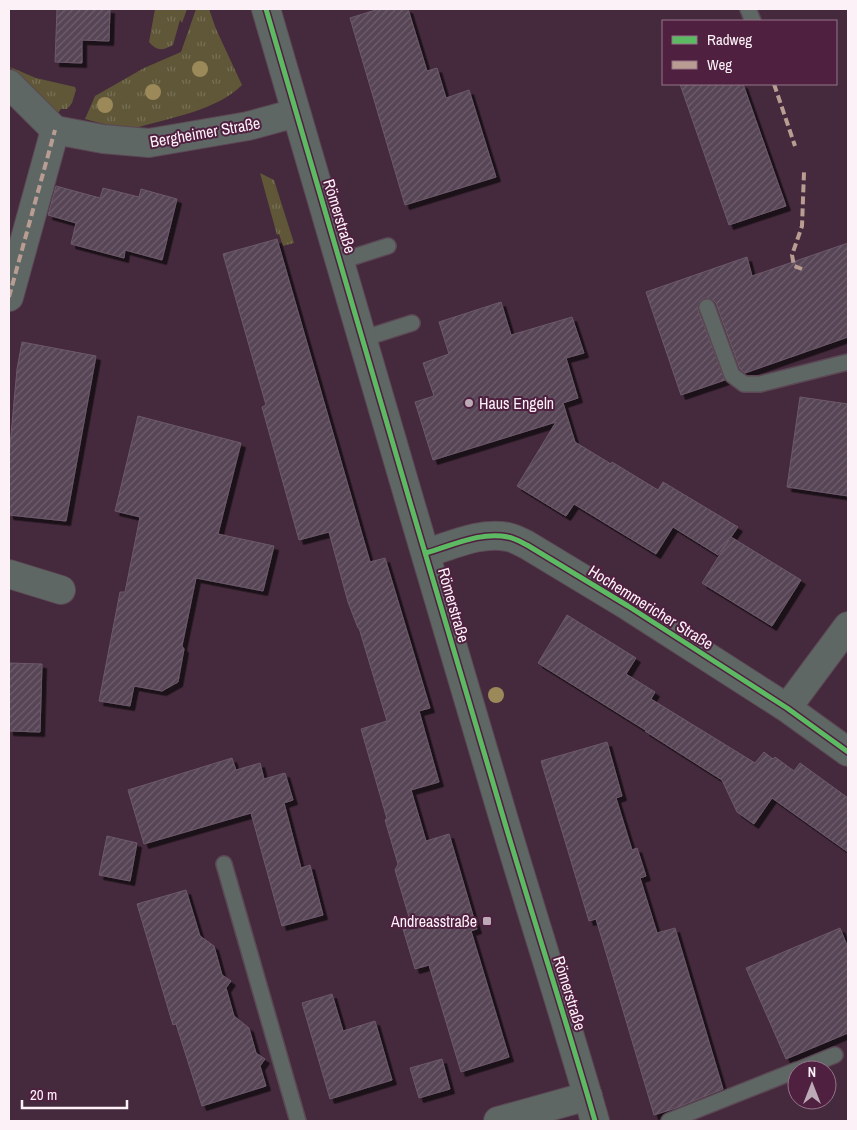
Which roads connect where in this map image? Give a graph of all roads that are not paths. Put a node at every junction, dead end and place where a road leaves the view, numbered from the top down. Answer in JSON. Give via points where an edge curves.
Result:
{"nodes":[{"id":1,"x":266,"y":9,"type":"edge"},
{"id":2,"x":9,"y":84,"type":"edge"},
{"id":3,"x":296,"y":113,"type":"junction"},
{"id":4,"x":55,"y":130,"type":"junction"},
{"id":5,"x":388,"y":246,"type":"dead end"},
{"id":6,"x":340,"y":261,"type":"junction"},
{"id":7,"x":9,"y":297,"type":"edge"},
{"id":8,"x":707,"y":307,"type":"dead end"},
{"id":9,"x":412,"y":323,"type":"dead end"},
{"id":10,"x":362,"y":339,"type":"junction"},
{"id":11,"x":848,"y":362,"type":"edge"},
{"id":12,"x":426,"y":553,"type":"junction"},
{"id":13,"x":9,"y":574,"type":"edge"},
{"id":14,"x":61,"y":590,"type":"dead end"},
{"id":15,"x":848,"y":626,"type":"edge"},
{"id":16,"x":787,"y":708,"type":"junction"},
{"id":17,"x":848,"y":752,"type":"edge"},
{"id":18,"x":224,"y":864,"type":"dead end"},
{"id":19,"x":835,"y":1055,"type":"dead end"},
{"id":20,"x":823,"y":1060,"type":"edge"},
{"id":21,"x":787,"y":1074,"type":"edge"},
{"id":22,"x":588,"y":1096,"type":"junction"},
{"id":23,"x":298,"y":1121,"type":"edge"},
{"id":24,"x":498,"y":1121,"type":"edge"},
{"id":25,"x":595,"y":1121,"type":"edge"},
{"id":26,"x":669,"y":1121,"type":"edge"}],
"edges":[{"from":1,"to":3,"type":"street","name":"Römerstraße"},
{"from":2,"to":4,"type":"street"},
{"from":3,"to":4,"type":"street","name":"Bergheimer Straße","via":[[248,126],[149,143]]},
{"from":3,"to":6,"type":"street","name":"Römerstraße"},
{"from":4,"to":7,"type":"street"},
{"from":5,"to":6,"type":"lane"},
{"from":6,"to":10,"type":"street","name":"Römerstraße"},
{"from":8,"to":11,"type":"lane","via":[[732,375],[744,384],[760,384]]},
{"from":9,"to":10,"type":"lane"},
{"from":10,"to":12,"type":"street","name":"Römerstraße"},
{"from":12,"to":16,"type":"street","name":"Hochemmericher Straße","via":[[488,536],[508,537],[526,544]]},
{"from":12,"to":22,"type":"street","name":"Römerstraße"},
{"from":13,"to":14,"type":"street"},
{"from":15,"to":16,"type":"street"},
{"from":16,"to":17,"type":"street","name":"Hochemmericher Straße"},
{"from":18,"to":23,"type":"lane"},
{"from":19,"to":20,"type":"lane"},
{"from":21,"to":26,"type":"lane"},
{"from":22,"to":24,"type":"street"},
{"from":22,"to":25,"type":"street","name":"Römerstraße"}]}
